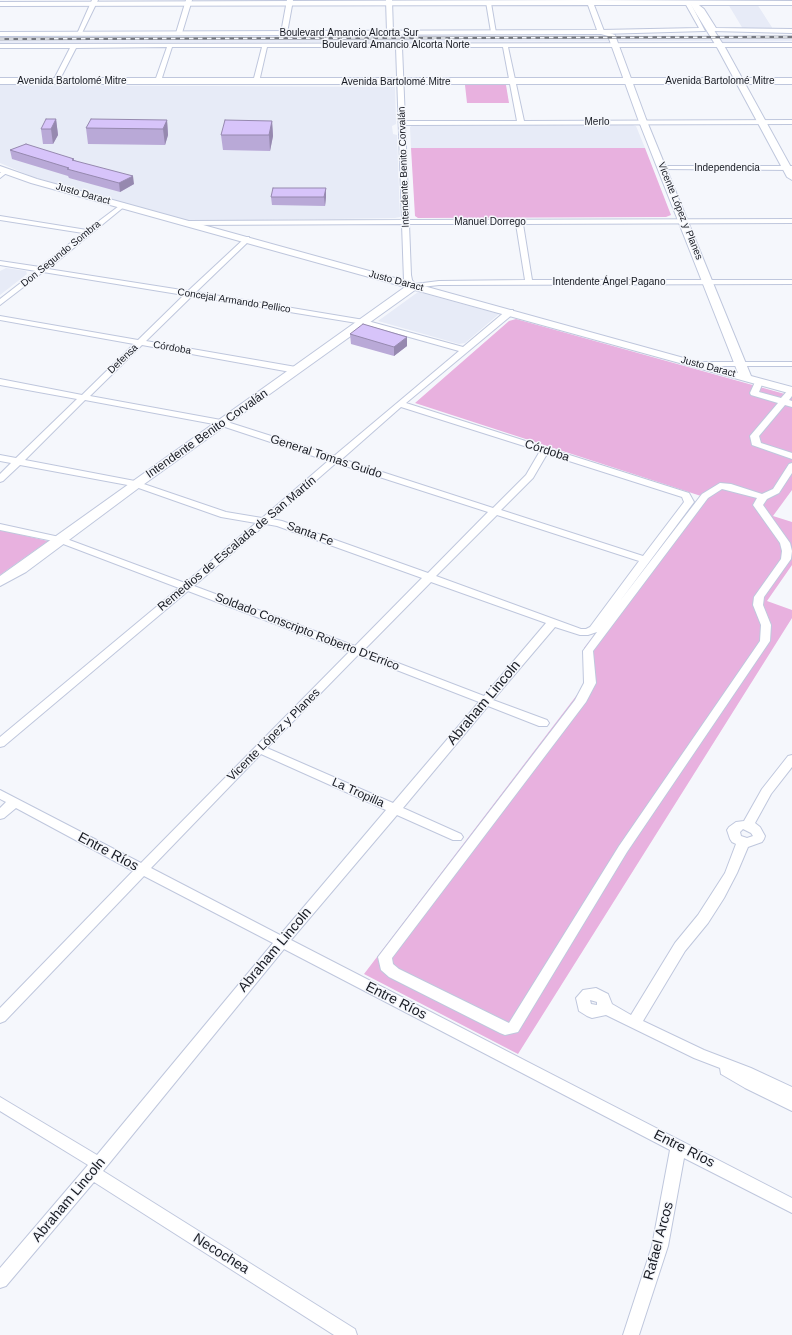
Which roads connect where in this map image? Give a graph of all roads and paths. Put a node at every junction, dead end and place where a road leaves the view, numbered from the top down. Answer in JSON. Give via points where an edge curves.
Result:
{"nodes":[{"id":1,"x":526,"y":0,"type":"edge"},
{"id":2,"x":589,"y":1,"type":"edge"},
{"id":3,"x":94,"y":2,"type":"edge"},
{"id":4,"x":189,"y":2,"type":"edge"},
{"id":5,"x":289,"y":2,"type":"edge"},
{"id":6,"x":389,"y":2,"type":"edge"},
{"id":7,"x":691,"y":2,"type":"edge"},
{"id":8,"x":488,"y":3,"type":"junction"},
{"id":9,"x":536,"y":3,"type":"junction"},
{"id":10,"x":792,"y":3,"type":"edge"},
{"id":11,"x":0,"y":4,"type":"edge"},
{"id":12,"x":792,"y":31,"type":"edge"},
{"id":13,"x":390,"y":32,"type":"junction"},
{"id":14,"x":494,"y":32,"type":"junction"},
{"id":15,"x":601,"y":32,"type":"junction"},
{"id":16,"x":78,"y":33,"type":"junction"},
{"id":17,"x":180,"y":33,"type":"junction"},
{"id":18,"x":284,"y":33,"type":"junction"},
{"id":19,"x":0,"y":34,"type":"edge"},
{"id":20,"x":614,"y":34,"type":"junction"},
{"id":21,"x":505,"y":45,"type":"junction"},
{"id":22,"x":614,"y":45,"type":"junction"},
{"id":23,"x":719,"y":45,"type":"junction"},
{"id":24,"x":792,"y":45,"type":"edge"},
{"id":25,"x":0,"y":46,"type":"edge"},
{"id":26,"x":74,"y":46,"type":"junction"},
{"id":27,"x":170,"y":46,"type":"junction"},
{"id":28,"x":265,"y":46,"type":"junction"},
{"id":29,"x":399,"y":46,"type":"junction"},
{"id":30,"x":0,"y":81,"type":"edge"},
{"id":31,"x":56,"y":81,"type":"junction"},
{"id":32,"x":158,"y":81,"type":"junction"},
{"id":33,"x":628,"y":81,"type":"junction"},
{"id":34,"x":739,"y":81,"type":"junction"},
{"id":35,"x":792,"y":81,"type":"edge"},
{"id":36,"x":256,"y":82,"type":"junction"},
{"id":37,"x":401,"y":82,"type":"junction"},
{"id":38,"x":513,"y":82,"type":"junction"},
{"id":39,"x":521,"y":122,"type":"junction"},
{"id":40,"x":644,"y":122,"type":"junction"},
{"id":41,"x":762,"y":122,"type":"junction"},
{"id":42,"x":792,"y":122,"type":"edge"},
{"id":43,"x":402,"y":123,"type":"junction"},
{"id":44,"x":663,"y":168,"type":"junction"},
{"id":45,"x":790,"y":168,"type":"edge"},
{"id":46,"x":2,"y":172,"type":"edge"},
{"id":47,"x":792,"y":177,"type":"edge"},
{"id":48,"x":123,"y":205,"type":"junction"},
{"id":49,"x":0,"y":218,"type":"edge"},
{"id":50,"x":684,"y":221,"type":"junction"},
{"id":51,"x":792,"y":221,"type":"edge"},
{"id":52,"x":519,"y":222,"type":"junction"},
{"id":53,"x":189,"y":223,"type":"junction"},
{"id":54,"x":406,"y":223,"type":"junction"},
{"id":55,"x":88,"y":232,"type":"junction"},
{"id":56,"x":246,"y":239,"type":"junction"},
{"id":57,"x":0,"y":263,"type":"edge"},
{"id":58,"x":42,"y":270,"type":"junction"},
{"id":59,"x":529,"y":282,"type":"junction"},
{"id":60,"x":708,"y":282,"type":"junction"},
{"id":61,"x":792,"y":282,"type":"edge"},
{"id":62,"x":427,"y":284,"type":"joint"},
{"id":63,"x":413,"y":286,"type":"junction"},
{"id":64,"x":190,"y":294,"type":"junction"},
{"id":65,"x":0,"y":303,"type":"edge"},
{"id":66,"x":510,"y":312,"type":"junction"},
{"id":67,"x":0,"y":318,"type":"edge"},
{"id":68,"x":364,"y":322,"type":"junction"},
{"id":69,"x":140,"y":343,"type":"junction"},
{"id":70,"x":466,"y":350,"type":"junction"},
{"id":71,"x":696,"y":364,"type":"junction"},
{"id":72,"x":740,"y":364,"type":"junction"},
{"id":73,"x":792,"y":364,"type":"edge"},
{"id":74,"x":296,"y":370,"type":"junction"},
{"id":75,"x":746,"y":378,"type":"junction"},
{"id":76,"x":0,"y":382,"type":"edge"},
{"id":77,"x":759,"y":382,"type":"junction"},
{"id":78,"x":792,"y":391,"type":"edge"},
{"id":79,"x":84,"y":398,"type":"junction"},
{"id":80,"x":782,"y":402,"type":"junction"},
{"id":81,"x":400,"y":404,"type":"junction"},
{"id":82,"x":792,"y":404,"type":"edge"},
{"id":83,"x":221,"y":423,"type":"junction"},
{"id":84,"x":545,"y":450,"type":"junction"},
{"id":85,"x":792,"y":456,"type":"edge"},
{"id":86,"x":0,"y":458,"type":"edge"},
{"id":87,"x":336,"y":460,"type":"junction"},
{"id":88,"x":18,"y":462,"type":"junction"},
{"id":89,"x":792,"y":466,"type":"edge"},
{"id":90,"x":0,"y":479,"type":"edge"},
{"id":91,"x":135,"y":484,"type":"junction"},
{"id":92,"x":763,"y":497,"type":"junction"},
{"id":93,"x":495,"y":511,"type":"junction"},
{"id":94,"x":266,"y":520,"type":"junction"},
{"id":95,"x":0,"y":527,"type":"edge"},
{"id":96,"x":61,"y":540,"type":"junction"},
{"id":97,"x":645,"y":560,"type":"junction"},
{"id":98,"x":430,"y":577,"type":"junction"},
{"id":99,"x":0,"y":582,"type":"edge"},
{"id":100,"x":187,"y":587,"type":"junction"},
{"id":101,"x":553,"y":622,"type":"junction"},
{"id":102,"x":357,"y":651,"type":"junction"},
{"id":103,"x":486,"y":701,"type":"junction"},
{"id":104,"x":543,"y":723,"type":"dead end"},
{"id":105,"x":0,"y":743,"type":"edge"},
{"id":106,"x":260,"y":749,"type":"junction"},
{"id":107,"x":792,"y":759,"type":"edge"},
{"id":108,"x":0,"y":794,"type":"edge"},
{"id":109,"x":14,"y":802,"type":"junction"},
{"id":110,"x":394,"y":809,"type":"junction"},
{"id":111,"x":0,"y":815,"type":"edge"},
{"id":112,"x":457,"y":837,"type":"dead end"},
{"id":113,"x":142,"y":869,"type":"junction"},
{"id":114,"x":282,"y":942,"type":"junction"},
{"id":115,"x":604,"y":1007,"type":"dead end"},
{"id":116,"x":0,"y":1017,"type":"edge"},
{"id":117,"x":634,"y":1022,"type":"junction"},
{"id":118,"x":699,"y":1054,"type":"junction"},
{"id":119,"x":792,"y":1094,"type":"edge"},
{"id":120,"x":0,"y":1104,"type":"edge"},
{"id":121,"x":792,"y":1105,"type":"edge"},
{"id":122,"x":678,"y":1146,"type":"junction"},
{"id":123,"x":96,"y":1168,"type":"junction"},
{"id":124,"x":792,"y":1206,"type":"edge"},
{"id":125,"x":0,"y":1280,"type":"edge"},
{"id":126,"x":349,"y":1335,"type":"edge"},
{"id":127,"x":631,"y":1335,"type":"edge"}],
"edges":[{"from":1,"to":9,"type":"street"},
{"from":2,"to":7,"type":"street"},
{"from":2,"to":9,"type":"street"},
{"from":2,"to":15,"type":"street"},
{"from":3,"to":4,"type":"street"},
{"from":3,"to":11,"type":"street"},
{"from":3,"to":16,"type":"street"},
{"from":4,"to":5,"type":"street"},
{"from":4,"to":17,"type":"street"},
{"from":5,"to":6,"type":"street"},
{"from":5,"to":18,"type":"street"},
{"from":6,"to":8,"type":"street"},
{"from":6,"to":13,"type":"street"},
{"from":7,"to":10,"type":"street"},
{"from":7,"to":12,"type":"street","via":[[702,10],[713,29],[720,32]]},
{"from":7,"to":20,"type":"street","via":[[703,30]]},
{"from":7,"to":23,"type":"street"},
{"from":8,"to":9,"type":"street"},
{"from":8,"to":14,"type":"street"},
{"from":13,"to":14,"type":"street","name":"Boulevard Amancio Alcorta Sur"},
{"from":13,"to":18,"type":"street","name":"Boulevard Amancio Alcorta Sur"},
{"from":14,"to":15,"type":"street","name":"Boulevard Amancio Alcorta Sur"},
{"from":15,"to":20,"type":"street","name":"Boulevard Amancio Alcorta Sur"},
{"from":16,"to":17,"type":"street","name":"Boulevard Amancio Alcorta Sur"},
{"from":16,"to":19,"type":"street","name":"Boulevard Amancio Alcorta Sur"},
{"from":17,"to":18,"type":"street","name":"Boulevard Amancio Alcorta Sur"},
{"from":20,"to":22,"type":"street","name":"Vicente López y Planes"},
{"from":21,"to":22,"type":"street","name":"Boulevard Amancio Alcorta Norte"},
{"from":21,"to":29,"type":"street","name":"Boulevard Amancio Alcorta Norte"},
{"from":21,"to":38,"type":"street"},
{"from":22,"to":23,"type":"street","name":"Boulevard Amancio Alcorta Norte"},
{"from":22,"to":33,"type":"street","name":"Vicente López y Planes"},
{"from":23,"to":24,"type":"street","name":"Boulevard Amancio Alcorta Norte"},
{"from":23,"to":34,"type":"street"},
{"from":25,"to":26,"type":"street","name":"Boulevard Amancio Alcorta Norte"},
{"from":26,"to":27,"type":"street","name":"Boulevard Amancio Alcorta Norte"},
{"from":26,"to":31,"type":"street"},
{"from":27,"to":28,"type":"street","name":"Boulevard Amancio Alcorta Norte"},
{"from":27,"to":32,"type":"street"},
{"from":28,"to":29,"type":"street","name":"Boulevard Amancio Alcorta Norte"},
{"from":28,"to":36,"type":"street"},
{"from":29,"to":37,"type":"street","name":"Intendente Benito Corvalán"},
{"from":30,"to":31,"type":"main road","name":"Avenida Bartolomé Mitre"},
{"from":31,"to":32,"type":"main road","name":"Avenida Bartolomé Mitre"},
{"from":32,"to":36,"type":"main road","name":"Avenida Bartolomé Mitre"},
{"from":33,"to":34,"type":"main road","name":"Avenida Bartolomé Mitre"},
{"from":33,"to":38,"type":"main road","name":"Avenida Bartolomé Mitre"},
{"from":33,"to":40,"type":"street","name":"Vicente López y Planes"},
{"from":34,"to":35,"type":"main road","name":"Avenida Bartolomé Mitre"},
{"from":34,"to":41,"type":"street"},
{"from":36,"to":37,"type":"main road","name":"Avenida Bartolomé Mitre"},
{"from":37,"to":38,"type":"main road","name":"Avenida Bartolomé Mitre"},
{"from":37,"to":43,"type":"street","name":"Intendente Benito Corvalán"},
{"from":38,"to":39,"type":"street"},
{"from":39,"to":40,"type":"street","name":"Merlo"},
{"from":39,"to":43,"type":"street","name":"Merlo"},
{"from":40,"to":41,"type":"street","name":"Merlo"},
{"from":40,"to":44,"type":"street","name":"Vicente López y Planes"},
{"from":41,"to":42,"type":"street","name":"Merlo"},
{"from":41,"to":45,"type":"street"},
{"from":43,"to":54,"type":"street","name":"Intendente Benito Corvalán"},
{"from":44,"to":45,"type":"street","name":"Independencia"},
{"from":44,"to":50,"type":"street","name":"Vicente López y Planes"},
{"from":45,"to":47,"type":"street"},
{"from":46,"to":48,"type":"street","name":"Justo Daract"},
{"from":48,"to":53,"type":"street","name":"Justo Daract"},
{"from":48,"to":55,"type":"street","name":"Don Segundo Sombra"},
{"from":49,"to":55,"type":"street"},
{"from":50,"to":51,"type":"street","name":"Manuel Dorrego"},
{"from":50,"to":52,"type":"street","name":"Manuel Dorrego"},
{"from":50,"to":60,"type":"street","name":"Vicente López y Planes"},
{"from":52,"to":54,"type":"street","name":"Manuel Dorrego"},
{"from":52,"to":59,"type":"street"},
{"from":53,"to":54,"type":"street","name":"Manuel Dorrego"},
{"from":53,"to":56,"type":"street","name":"Justo Daract"},
{"from":54,"to":63,"type":"street","name":"Intendente Benito Corvalán","via":[[408,281]]},
{"from":55,"to":58,"type":"street","name":"Don Segundo Sombra"},
{"from":56,"to":63,"type":"street","name":"Justo Daract"},
{"from":56,"to":64,"type":"street","name":"Defensa"},
{"from":57,"to":58,"type":"street","name":"Concejal Armando Pellico"},
{"from":58,"to":64,"type":"street","name":"Concejal Armando Pellico"},
{"from":58,"to":65,"type":"street","name":"Don Segundo Sombra"},
{"from":59,"to":60,"type":"street","name":"Intendente Ángel Pagano"},
{"from":59,"to":62,"type":"street","name":"Intendente Ángel Pagano"},
{"from":60,"to":61,"type":"street","name":"Intendente Ángel Pagano"},
{"from":60,"to":72,"type":"street","name":"Vicente López y Planes"},
{"from":62,"to":63,"type":"street","name":"Intendente Benito Corvalán"},
{"from":63,"to":66,"type":"street","name":"Justo Daract"},
{"from":63,"to":68,"type":"street","name":"Intendente Benito Corvalán"},
{"from":64,"to":68,"type":"street","name":"Concejal Armando Pellico"},
{"from":64,"to":69,"type":"street","name":"Defensa"},
{"from":66,"to":70,"type":"street","name":"Remedios de Escalada de San Martín"},
{"from":66,"to":71,"type":"street","name":"Justo Daract"},
{"from":67,"to":69,"type":"street","name":"Córdoba"},
{"from":68,"to":70,"type":"street","name":"Concejal Armando Pellico"},
{"from":68,"to":74,"type":"street","name":"Intendente Benito Corvalán"},
{"from":69,"to":74,"type":"street","name":"Córdoba"},
{"from":69,"to":79,"type":"street","name":"Defensa"},
{"from":70,"to":81,"type":"street","name":"Remedios de Escalada de San Martín"},
{"from":71,"to":72,"type":"street"},
{"from":71,"to":75,"type":"street","name":"Justo Daract"},
{"from":72,"to":73,"type":"street"},
{"from":72,"to":75,"type":"street","name":"Vicente López y Planes"},
{"from":74,"to":83,"type":"street","name":"Intendente Benito Corvalán"},
{"from":75,"to":77,"type":"street","name":"Justo Daract"},
{"from":76,"to":79,"type":"street","name":"General Tomas Guido"},
{"from":77,"to":78,"type":"street","name":"Justo Daract"},
{"from":77,"to":80,"type":"street","via":[[754,393]]},
{"from":78,"to":80,"type":"street"},
{"from":79,"to":83,"type":"street","name":"General Tomas Guido"},
{"from":79,"to":88,"type":"street","name":"Defensa"},
{"from":80,"to":82,"type":"street"},
{"from":80,"to":85,"type":"street","via":[[754,436],[754,441],[757,445]]},
{"from":81,"to":84,"type":"street","name":"Córdoba"},
{"from":81,"to":87,"type":"street","name":"Remedios de Escalada de San Martín"},
{"from":83,"to":87,"type":"street","name":"General Tomas Guido"},
{"from":83,"to":91,"type":"street","name":"Intendente Benito Corvalán"},
{"from":84,"to":93,"type":"street","name":"Vicente López y Planes","via":[[530,476]]},
{"from":84,"to":97,"type":"street","name":"Córdoba","via":[[686,495],[689,502]]},
{"from":86,"to":88,"type":"street","name":"Santa Fe"},
{"from":87,"to":93,"type":"street","name":"General Tomas Guido"},
{"from":87,"to":94,"type":"street","name":"Remedios de Escalada de San Martín"},
{"from":88,"to":90,"type":"street","name":"Defensa"},
{"from":88,"to":91,"type":"street","name":"Santa Fe"},
{"from":89,"to":92,"type":"street","via":[[776,491]]},
{"from":91,"to":94,"type":"street","name":"Santa Fe","via":[[224,515]]},
{"from":91,"to":96,"type":"street","name":"Intendente Benito Corvalán"},
{"from":92,"to":92,"type":"street","via":[[759,508],[785,543],[786,551],[786,559],[759,597],[758,605],[766,625],[765,641],[623,850],[512,1028],[505,1028],[394,973],[386,966],[385,957],[580,702],[590,683],[588,651],[705,496],[720,486],[728,486]]},
{"from":93,"to":97,"type":"street","name":"General Tomas Guido"},
{"from":93,"to":98,"type":"street","name":"Vicente López y Planes"},
{"from":94,"to":98,"type":"street","name":"Santa Fe"},
{"from":94,"to":100,"type":"street","name":"Remedios de Escalada de San Martín"},
{"from":95,"to":96,"type":"street","name":"Soldado Conscripto Roberto D'Errico"},
{"from":96,"to":99,"type":"street","name":"Intendente Benito Corvalán"},
{"from":96,"to":100,"type":"street","name":"Soldado Conscripto Roberto D'Errico"},
{"from":97,"to":101,"type":"street","name":"Santa Fe","via":[[594,629],[580,632]]},
{"from":98,"to":101,"type":"street","name":"Santa Fe"},
{"from":98,"to":102,"type":"street","name":"Vicente López y Planes"},
{"from":100,"to":102,"type":"street","name":"Soldado Conscripto Roberto D'Errico"},
{"from":100,"to":105,"type":"street","name":"Remedios de Escalada de San Martín"},
{"from":101,"to":103,"type":"street","name":"Abraham Lincoln"},
{"from":102,"to":103,"type":"street","name":"Soldado Conscripto Roberto D'Errico"},
{"from":102,"to":106,"type":"street","name":"Vicente López y Planes"},
{"from":103,"to":104,"type":"street","name":"Soldado Conscripto Roberto D'Errico"},
{"from":103,"to":110,"type":"street","name":"Abraham Lincoln"},
{"from":106,"to":110,"type":"street","name":"La Tropilla"},
{"from":106,"to":113,"type":"street","name":"Vicente López y Planes"},
{"from":107,"to":117,"type":"street","via":[[766,792],[748,825],[758,833],[758,839],[752,843],[743,843],[719,894],[680,947]]},
{"from":108,"to":109,"type":"street","name":"Entre Ríos"},
{"from":109,"to":111,"type":"street"},
{"from":109,"to":113,"type":"street","name":"Entre Ríos"},
{"from":110,"to":112,"type":"street","name":"La Tropilla"},
{"from":110,"to":114,"type":"street","name":"Abraham Lincoln"},
{"from":113,"to":114,"type":"street","name":"Entre Ríos"},
{"from":113,"to":116,"type":"street","name":"Vicente López y Planes"},
{"from":114,"to":122,"type":"street","name":"Entre Ríos"},
{"from":114,"to":123,"type":"street","name":"Abraham Lincoln"},
{"from":115,"to":117,"type":"street"},
{"from":117,"to":118,"type":"street"},
{"from":118,"to":119,"type":"street","via":[[746,1072]]},
{"from":118,"to":121,"type":"street"},
{"from":120,"to":123,"type":"street","name":"Necochea"},
{"from":122,"to":124,"type":"street","name":"Entre Ríos"},
{"from":122,"to":127,"type":"street","name":"Rafael Arcos","via":[[660,1246]]},
{"from":123,"to":125,"type":"street","name":"Abraham Lincoln"},
{"from":123,"to":126,"type":"street","name":"Necochea"}]}
